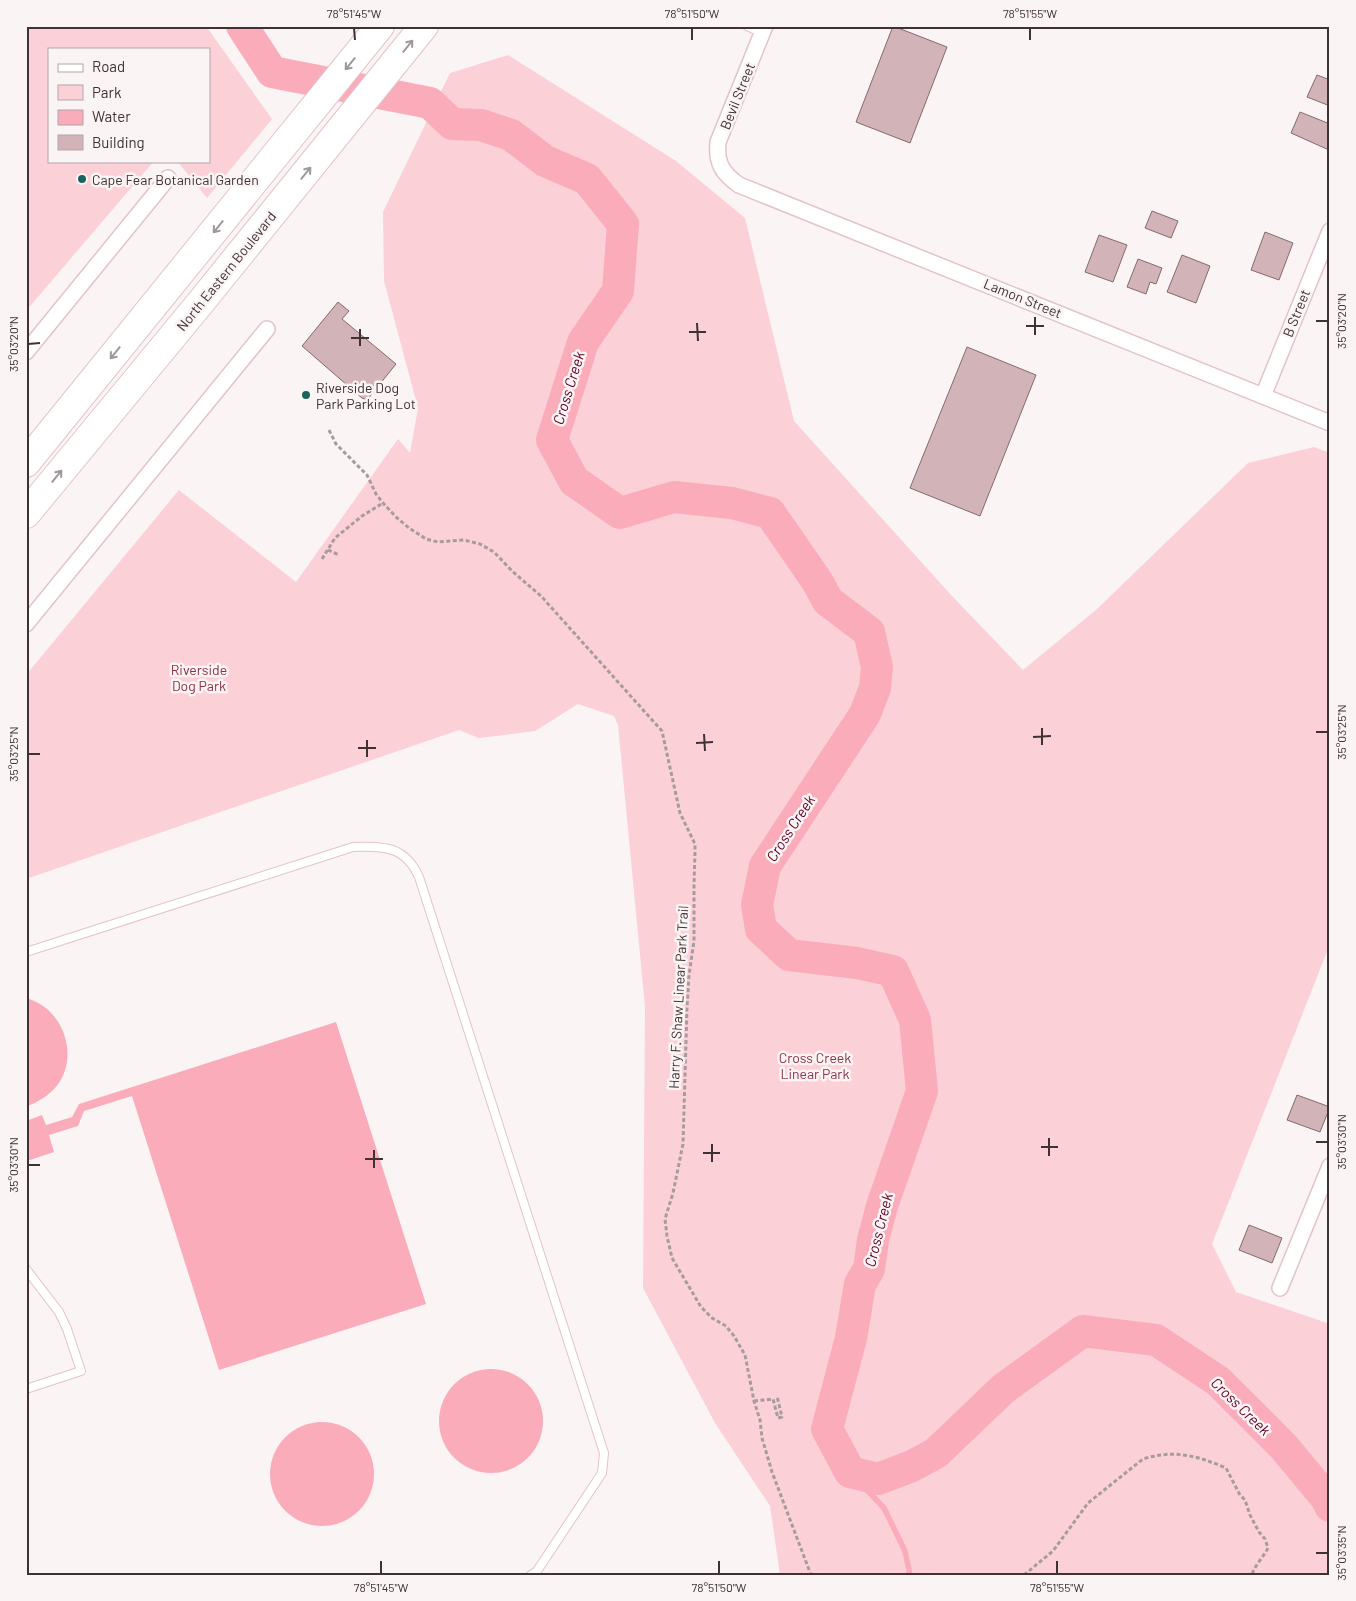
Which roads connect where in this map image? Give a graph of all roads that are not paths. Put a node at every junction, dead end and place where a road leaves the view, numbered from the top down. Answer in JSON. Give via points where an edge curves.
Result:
{"nodes":[{"id":1,"x":380,"y":26,"type":"edge"},
{"id":2,"x":424,"y":26,"type":"edge"},
{"id":3,"x":747,"y":26,"type":"edge"},
{"id":4,"x":764,"y":30,"type":"edge"},
{"id":5,"x":722,"y":167,"type":"joint"},
{"id":6,"x":168,"y":178,"type":"dead end"},
{"id":7,"x":1330,"y":231,"type":"edge"},
{"id":8,"x":266,"y":330,"type":"dead end"},
{"id":9,"x":26,"y":352,"type":"edge"},
{"id":10,"x":1263,"y":396,"type":"junction"},
{"id":11,"x":1330,"y":422,"type":"edge"},
{"id":12,"x":26,"y":463,"type":"edge"},
{"id":13,"x":26,"y":514,"type":"edge"},
{"id":14,"x":26,"y":624,"type":"edge"},
{"id":15,"x":26,"y":952,"type":"edge"},
{"id":16,"x":1330,"y":1166,"type":"edge"},
{"id":17,"x":26,"y":1269,"type":"edge"},
{"id":18,"x":1280,"y":1288,"type":"dead end"},
{"id":19,"x":26,"y":1389,"type":"edge"},
{"id":20,"x":531,"y":1575,"type":"edge"}],
"edges":[{"from":1,"to":12,"type":"highway","one_way":true},
{"from":13,"to":2,"type":"highway","name":"North Eastern Boulevard","one_way":true},
{"from":3,"to":4,"type":"lane"},
{"from":4,"to":5,"type":"street","name":"Bevil Street","via":[[718,142],[717,155]]},
{"from":5,"to":10,"type":"street","name":"Lamon Street","via":[[739,185]]},
{"from":6,"to":9,"type":"street"},
{"from":7,"to":10,"type":"street","name":"B Street"},
{"from":8,"to":14,"type":"street"},
{"from":10,"to":11,"type":"street","name":"Lamon Street"},
{"from":15,"to":20,"type":"lane","via":[[353,847],[391,849],[413,864],[604,1453],[602,1473],[537,1571]]},
{"from":16,"to":18,"type":"street"},
{"from":17,"to":19,"type":"lane","via":[[59,1312],[81,1371]]}]}
